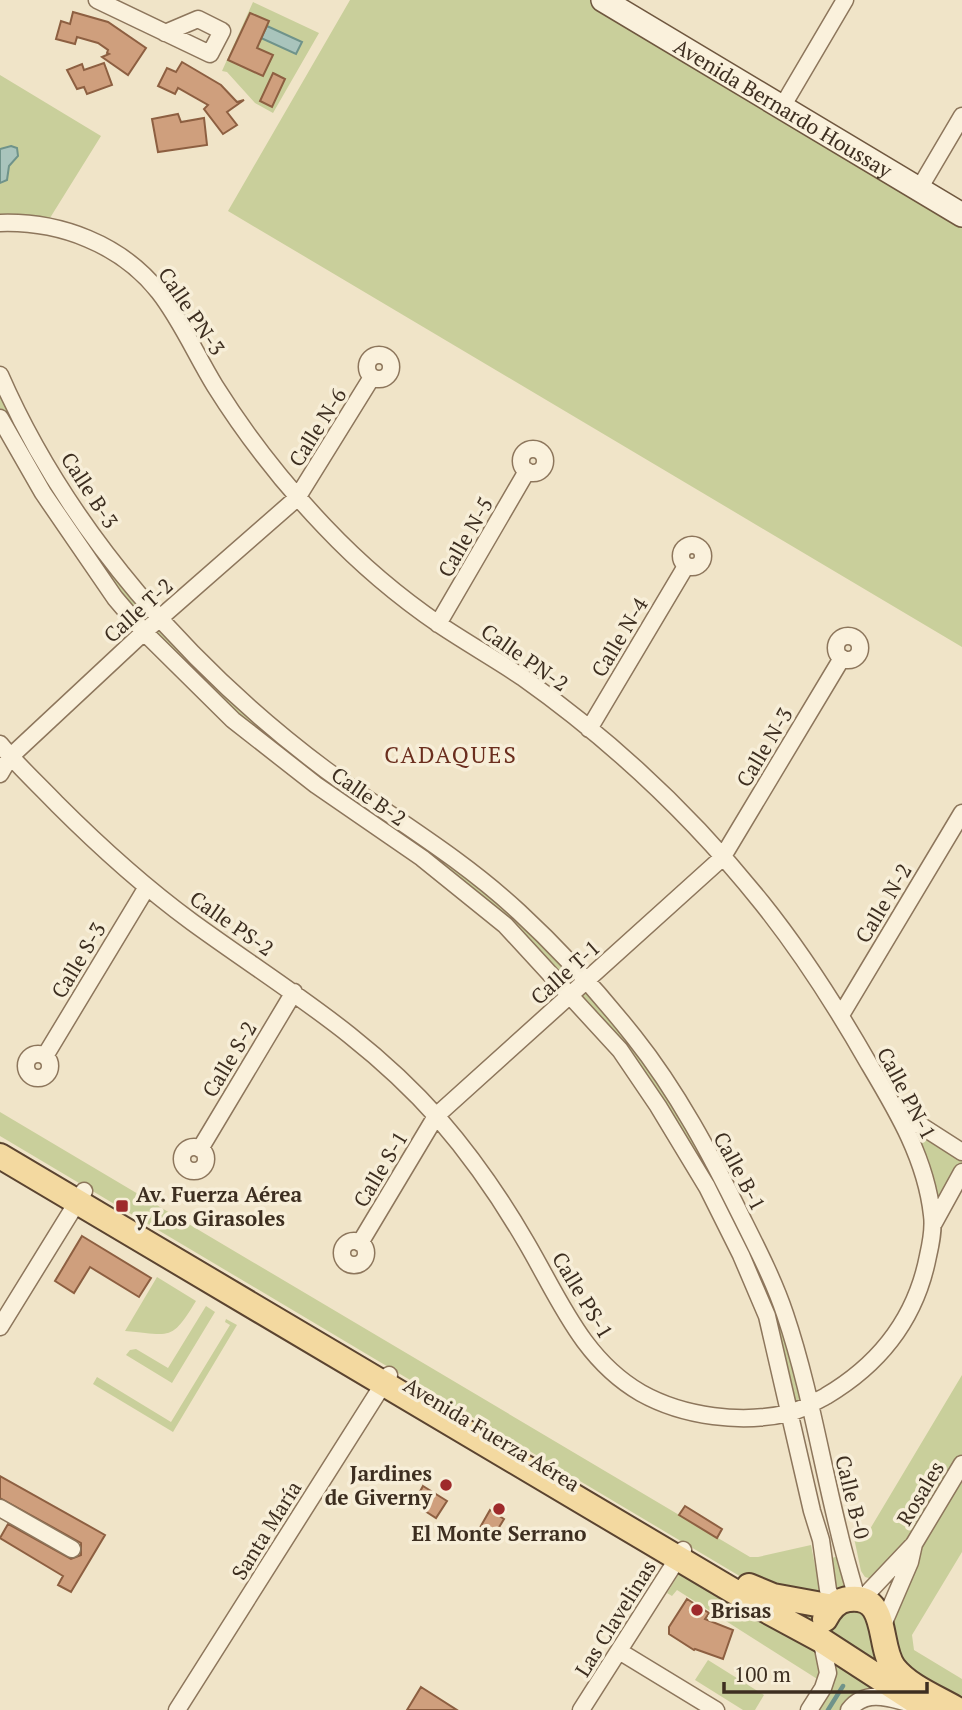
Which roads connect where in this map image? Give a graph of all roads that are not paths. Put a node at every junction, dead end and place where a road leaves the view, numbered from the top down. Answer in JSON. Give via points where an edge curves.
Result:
{"nodes":[{"id":1,"x":97,"y":0,"type":"edge"},
{"id":2,"x":603,"y":0,"type":"edge"},
{"id":3,"x":845,"y":0,"type":"edge"},
{"id":4,"x":165,"y":33,"type":"dead end"},
{"id":5,"x":782,"y":107,"type":"junction"},
{"id":6,"x":962,"y":116,"type":"edge"},
{"id":7,"x":919,"y":189,"type":"junction"},
{"id":8,"x":962,"y":215,"type":"edge"},
{"id":9,"x":0,"y":223,"type":"edge"},
{"id":10,"x":0,"y":375,"type":"edge"},
{"id":11,"x":372,"y":377,"type":"dead end"},
{"id":12,"x":24,"y":424,"type":"junction"},
{"id":13,"x":4,"y":425,"type":"edge"},
{"id":14,"x":527,"y":471,"type":"dead end"},
{"id":15,"x":297,"y":498,"type":"junction"},
{"id":16,"x":686,"y":566,"type":"dead end"},
{"id":17,"x":159,"y":619,"type":"junction"},
{"id":18,"x":438,"y":624,"type":"junction"},
{"id":19,"x":144,"y":632,"type":"junction"},
{"id":20,"x":842,"y":658,"type":"dead end"},
{"id":21,"x":589,"y":729,"type":"junction"},
{"id":22,"x":0,"y":744,"type":"edge"},
{"id":23,"x":10,"y":757,"type":"junction"},
{"id":24,"x":0,"y":774,"type":"edge"},
{"id":25,"x":962,"y":813,"type":"edge"},
{"id":26,"x":722,"y":858,"type":"junction"},
{"id":27,"x":147,"y":887,"type":"junction"},
{"id":28,"x":585,"y":982,"type":"junction"},
{"id":29,"x":294,"y":992,"type":"junction"},
{"id":30,"x":571,"y":995,"type":"junction"},
{"id":31,"x":841,"y":1015,"type":"junction"},
{"id":32,"x":44,"y":1056,"type":"dead end"},
{"id":33,"x":896,"y":1109,"type":"junction"},
{"id":34,"x":436,"y":1116,"type":"junction"},
{"id":35,"x":0,"y":1141,"type":"edge"},
{"id":36,"x":200,"y":1149,"type":"dead end"},
{"id":37,"x":962,"y":1152,"type":"edge"},
{"id":38,"x":0,"y":1156,"type":"edge"},
{"id":39,"x":962,"y":1172,"type":"edge"},
{"id":40,"x":724,"y":1180,"type":"junction"},
{"id":41,"x":707,"y":1187,"type":"junction"},
{"id":42,"x":81,"y":1197,"type":"junction"},
{"id":43,"x":934,"y":1223,"type":"junction"},
{"id":44,"x":360,"y":1243,"type":"dead end"},
{"id":45,"x":0,"y":1327,"type":"edge"},
{"id":46,"x":387,"y":1378,"type":"junction"},
{"id":47,"x":810,"y":1405,"type":"junction"},
{"id":48,"x":791,"y":1413,"type":"junction"},
{"id":49,"x":962,"y":1464,"type":"edge"},
{"id":50,"x":0,"y":1508,"type":"edge"},
{"id":51,"x":914,"y":1544,"type":"junction"},
{"id":52,"x":72,"y":1549,"type":"dead end"},
{"id":53,"x":681,"y":1553,"type":"junction"},
{"id":54,"x":838,"y":1622,"type":"junction"},
{"id":55,"x":882,"y":1630,"type":"junction"},
{"id":56,"x":619,"y":1651,"type":"junction"},
{"id":57,"x":928,"y":1709,"type":"edge"},
{"id":58,"x":177,"y":1710,"type":"edge"},
{"id":59,"x":581,"y":1710,"type":"edge"},
{"id":60,"x":716,"y":1710,"type":"edge"},
{"id":61,"x":809,"y":1710,"type":"edge"},
{"id":62,"x":849,"y":1710,"type":"edge"},
{"id":63,"x":958,"y":1710,"type":"edge"}],
"edges":[{"from":1,"to":4,"type":"street"},
{"from":2,"to":5,"type":"main road","name":"Avenida Bernardo Houssay"},
{"from":3,"to":5,"type":"street"},
{"from":5,"to":7,"type":"main road","name":"Avenida Bernardo Houssay"},
{"from":6,"to":7,"type":"street"},
{"from":7,"to":8,"type":"main road","name":"Avenida Bernardo Houssay"},
{"from":9,"to":15,"type":"street","name":"Calle PN-3","via":[[72,232],[144,275],[256,446]]},
{"from":10,"to":12,"type":"street","name":"Calle B-3"},
{"from":11,"to":15,"type":"street","name":"Calle N-6"},
{"from":12,"to":13,"type":"street"},
{"from":12,"to":17,"type":"street","name":"Calle B-3","via":[[58,483],[130,586]]},
{"from":13,"to":19,"type":"street","name":"Calle B-3","via":[[80,548]]},
{"from":14,"to":18,"type":"street","name":"Calle N-5"},
{"from":15,"to":17,"type":"street","name":"Calle T-2"},
{"from":15,"to":18,"type":"street","name":"Calle PN-2","via":[[340,544]]},
{"from":16,"to":21,"type":"street","name":"Calle N-4"},
{"from":17,"to":19,"type":"street","name":"Calle T-2"},
{"from":17,"to":28,"type":"street","name":"Calle B-2","via":[[246,705],[326,770],[435,844],[518,911]]},
{"from":18,"to":21,"type":"street","name":"Calle PN-2","via":[[523,678]]},
{"from":19,"to":23,"type":"street","name":"Calle T-2"},
{"from":19,"to":30,"type":"street","name":"Calle B-2","via":[[233,720],[316,785],[422,858],[505,925]]},
{"from":20,"to":26,"type":"street","name":"Calle N-3"},
{"from":21,"to":26,"type":"street","name":"Calle PN-2","via":[[643,776]]},
{"from":22,"to":23,"type":"street","name":"Calle PS-2"},
{"from":23,"to":24,"type":"street","name":"Calle T-2"},
{"from":23,"to":27,"type":"street","name":"Calle PS-2"},
{"from":25,"to":31,"type":"street","name":"Calle N-2"},
{"from":26,"to":28,"type":"street","name":"Calle T-1"},
{"from":26,"to":31,"type":"street","name":"Calle PN-1","via":[[762,902]]},
{"from":27,"to":29,"type":"street","name":"Calle PS-2"},
{"from":27,"to":32,"type":"street","name":"Calle S-3"},
{"from":28,"to":30,"type":"street","name":"Calle T-1"},
{"from":28,"to":40,"type":"street","name":"Calle B-1","via":[[635,1038]]},
{"from":29,"to":34,"type":"street","name":"Calle PS-2","via":[[389,1068]]},
{"from":29,"to":36,"type":"street","name":"Calle S-2"},
{"from":30,"to":34,"type":"street","name":"Calle T-1"},
{"from":30,"to":41,"type":"street","name":"Calle B-1","via":[[620,1050]]},
{"from":31,"to":33,"type":"street","name":"Calle PN-1"},
{"from":33,"to":37,"type":"street"},
{"from":33,"to":43,"type":"street","name":"Calle PN-1","via":[[912,1141]]},
{"from":34,"to":44,"type":"street","name":"Calle S-1"},
{"from":34,"to":48,"type":"street","name":"Calle PS-1","via":[[510,1214],[584,1344],[610,1371],[640,1393],[696,1413],[752,1417]]},
{"from":35,"to":42,"type":"main road","name":"Avenida Fuerza Aérea"},
{"from":38,"to":42,"type":"main road","name":"Avenida Fuerza Aérea"},
{"from":39,"to":43,"type":"street"},
{"from":40,"to":41,"type":"street"},
{"from":40,"to":47,"type":"street","name":"Calle B-1","via":[[785,1313]]},
{"from":41,"to":48,"type":"street","name":"Calle B-1","via":[[767,1316]]},
{"from":42,"to":45,"type":"street"},
{"from":42,"to":46,"type":"main road","name":"Avenida Fuerza Aérea"},
{"from":43,"to":47,"type":"street","name":"Calle PN-1","via":[[919,1292],[902,1326],[875,1360]]},
{"from":46,"to":53,"type":"main road","name":"Avenida Fuerza Aérea"},
{"from":46,"to":58,"type":"street","name":"Santa María"},
{"from":47,"to":48,"type":"street","name":"Calle PN-1"},
{"from":47,"to":54,"type":"street","name":"Calle B-0","via":[[839,1535]]},
{"from":48,"to":54,"type":"street","name":"Calle B-0"},
{"from":49,"to":51,"type":"street","name":"Rosales"},
{"from":50,"to":52,"type":"street"},
{"from":51,"to":54,"type":"street","name":"Rosales"},
{"from":51,"to":55,"type":"street","name":"Rosales"},
{"from":53,"to":54,"type":"main road","name":"Avenida Fuerza Aérea"},
{"from":53,"to":54,"type":"main road","name":"Avenida Fuerza Aérea"},
{"from":53,"to":56,"type":"street","name":"Las Clavelinas"},
{"from":54,"to":55,"type":"main road","name":"Avenida Fuerza Aérea","via":[[877,1611]]},
{"from":54,"to":55,"type":"main road","via":[[851,1657],[866,1654],[878,1643]]},
{"from":54,"to":57,"type":"main road","name":"Avenida Fuerza Aérea"},
{"from":54,"to":61,"type":"street","via":[[828,1673]]},
{"from":55,"to":63,"type":"main road","name":"Avenida Fuerza Aérea","via":[[888,1659],[900,1674]]},
{"from":56,"to":59,"type":"street","name":"Las Clavelinas"},
{"from":56,"to":60,"type":"street"},
{"from":57,"to":62,"type":"street","via":[[872,1697],[861,1699]]}]}
